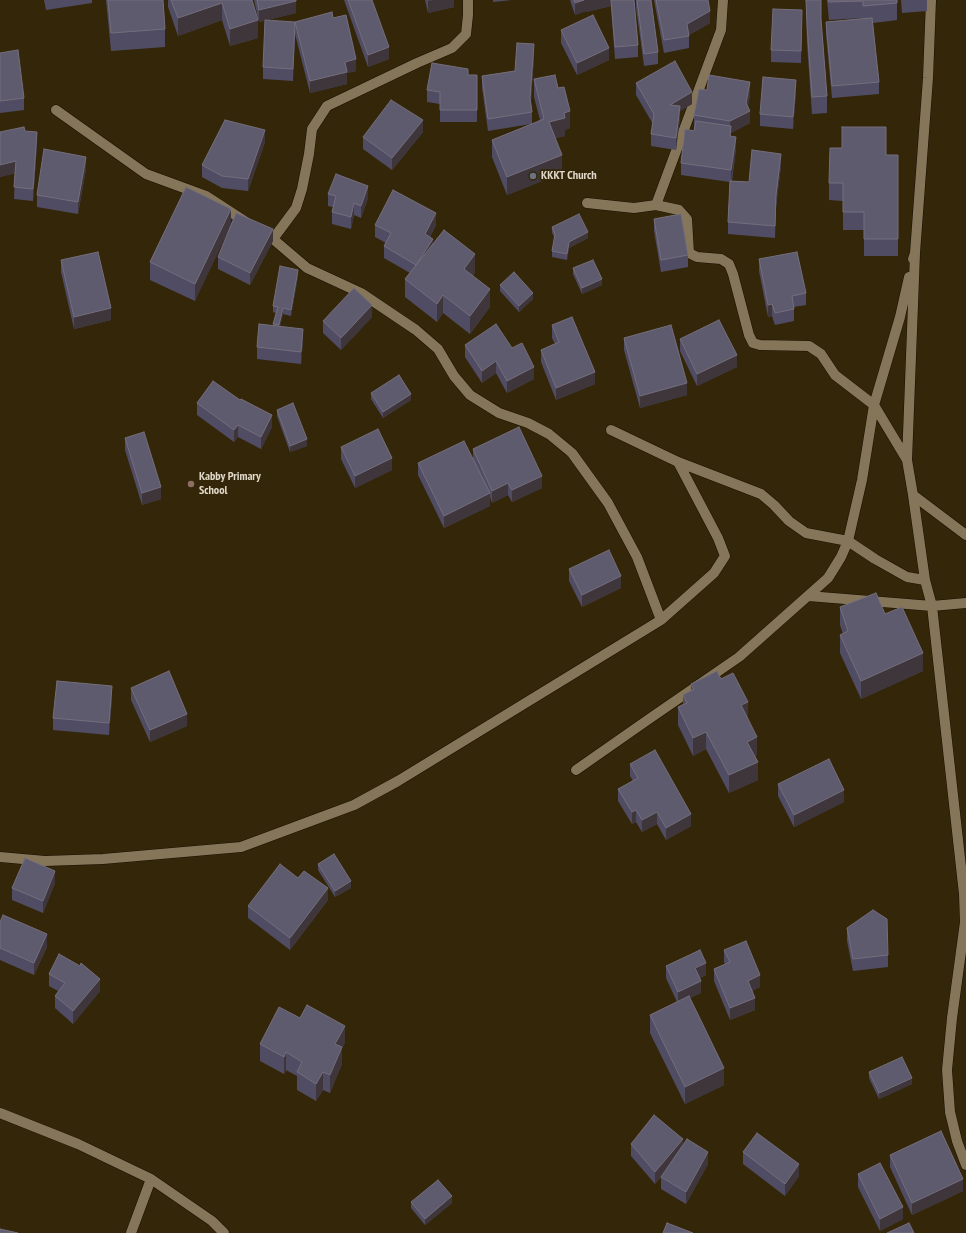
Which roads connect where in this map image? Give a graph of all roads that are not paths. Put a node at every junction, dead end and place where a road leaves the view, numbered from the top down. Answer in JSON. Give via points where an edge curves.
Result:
{"nodes":[{"id":1,"x":468,"y":0,"type":"edge"},
{"id":2,"x":724,"y":0,"type":"edge"},
{"id":3,"x":931,"y":0,"type":"edge"},
{"id":4,"x":56,"y":110,"type":"dead end"},
{"id":5,"x":587,"y":203,"type":"dead end"},
{"id":6,"x":656,"y":205,"type":"junction"},
{"id":7,"x":274,"y":239,"type":"junction"},
{"id":8,"x":915,"y":253,"type":"junction"},
{"id":9,"x":874,"y":405,"type":"junction"},
{"id":10,"x":611,"y":430,"type":"dead end"},
{"id":11,"x":907,"y":460,"type":"junction"},
{"id":12,"x":678,"y":462,"type":"junction"},
{"id":13,"x":913,"y":496,"type":"junction"},
{"id":14,"x":966,"y":535,"type":"edge"},
{"id":15,"x":848,"y":541,"type":"junction"},
{"id":16,"x":925,"y":580,"type":"junction"},
{"id":17,"x":808,"y":596,"type":"junction"},
{"id":18,"x":966,"y":603,"type":"edge"},
{"id":19,"x":932,"y":606,"type":"junction"},
{"id":20,"x":661,"y":620,"type":"junction"},
{"id":21,"x":576,"y":770,"type":"dead end"},
{"id":22,"x":0,"y":857,"type":"edge"},
{"id":23,"x":962,"y":967,"type":"edge"},
{"id":24,"x":0,"y":1113,"type":"edge"},
{"id":25,"x":966,"y":1165,"type":"edge"},
{"id":26,"x":151,"y":1179,"type":"junction"},
{"id":27,"x":131,"y":1233,"type":"edge"},
{"id":28,"x":224,"y":1233,"type":"edge"}],
"edges":[{"from":1,"to":7,"type":"street","via":[[466,34],[452,48],[327,106],[312,129],[302,189],[296,208]]},
{"from":2,"to":6,"type":"street","via":[[721,30]]},
{"from":3,"to":8,"type":"street"},
{"from":4,"to":7,"type":"street","via":[[146,174],[206,196]]},
{"from":5,"to":6,"type":"street","via":[[634,208]]},
{"from":6,"to":9,"type":"street","via":[[679,210],[687,219],[689,252],[697,257],[721,259],[729,264],[753,343],[809,346],[821,354],[835,375]]},
{"from":7,"to":20,"type":"street","via":[[307,268],[361,293],[416,330],[438,349],[454,376],[470,395],[499,412],[549,434],[572,453],[608,503],[619,523],[637,557]]},
{"from":8,"to":9,"type":"street","via":[[900,317]]},
{"from":8,"to":11,"type":"street"},
{"from":9,"to":11,"type":"street"},
{"from":9,"to":15,"type":"street","via":[[862,480]]},
{"from":10,"to":12,"type":"street"},
{"from":11,"to":13,"type":"street"},
{"from":12,"to":15,"type":"street","via":[[761,494],[789,521],[806,533]]},
{"from":12,"to":20,"type":"street","via":[[725,556],[714,573]]},
{"from":13,"to":14,"type":"street"},
{"from":13,"to":16,"type":"street"},
{"from":15,"to":16,"type":"street","via":[[907,577]]},
{"from":15,"to":17,"type":"street","via":[[842,557],[828,578]]},
{"from":16,"to":19,"type":"street"},
{"from":17,"to":19,"type":"street"},
{"from":17,"to":21,"type":"street","via":[[739,657]]},
{"from":18,"to":19,"type":"street"},
{"from":19,"to":23,"type":"street","via":[[964,894]]},
{"from":20,"to":22,"type":"street","via":[[405,777],[354,805],[241,847],[52,861]]},
{"from":23,"to":25,"type":"street","via":[[952,1018],[947,1070],[950,1112]]},
{"from":24,"to":26,"type":"street","via":[[78,1144]]},
{"from":26,"to":27,"type":"street"},
{"from":26,"to":28,"type":"street","via":[[212,1221]]}]}
